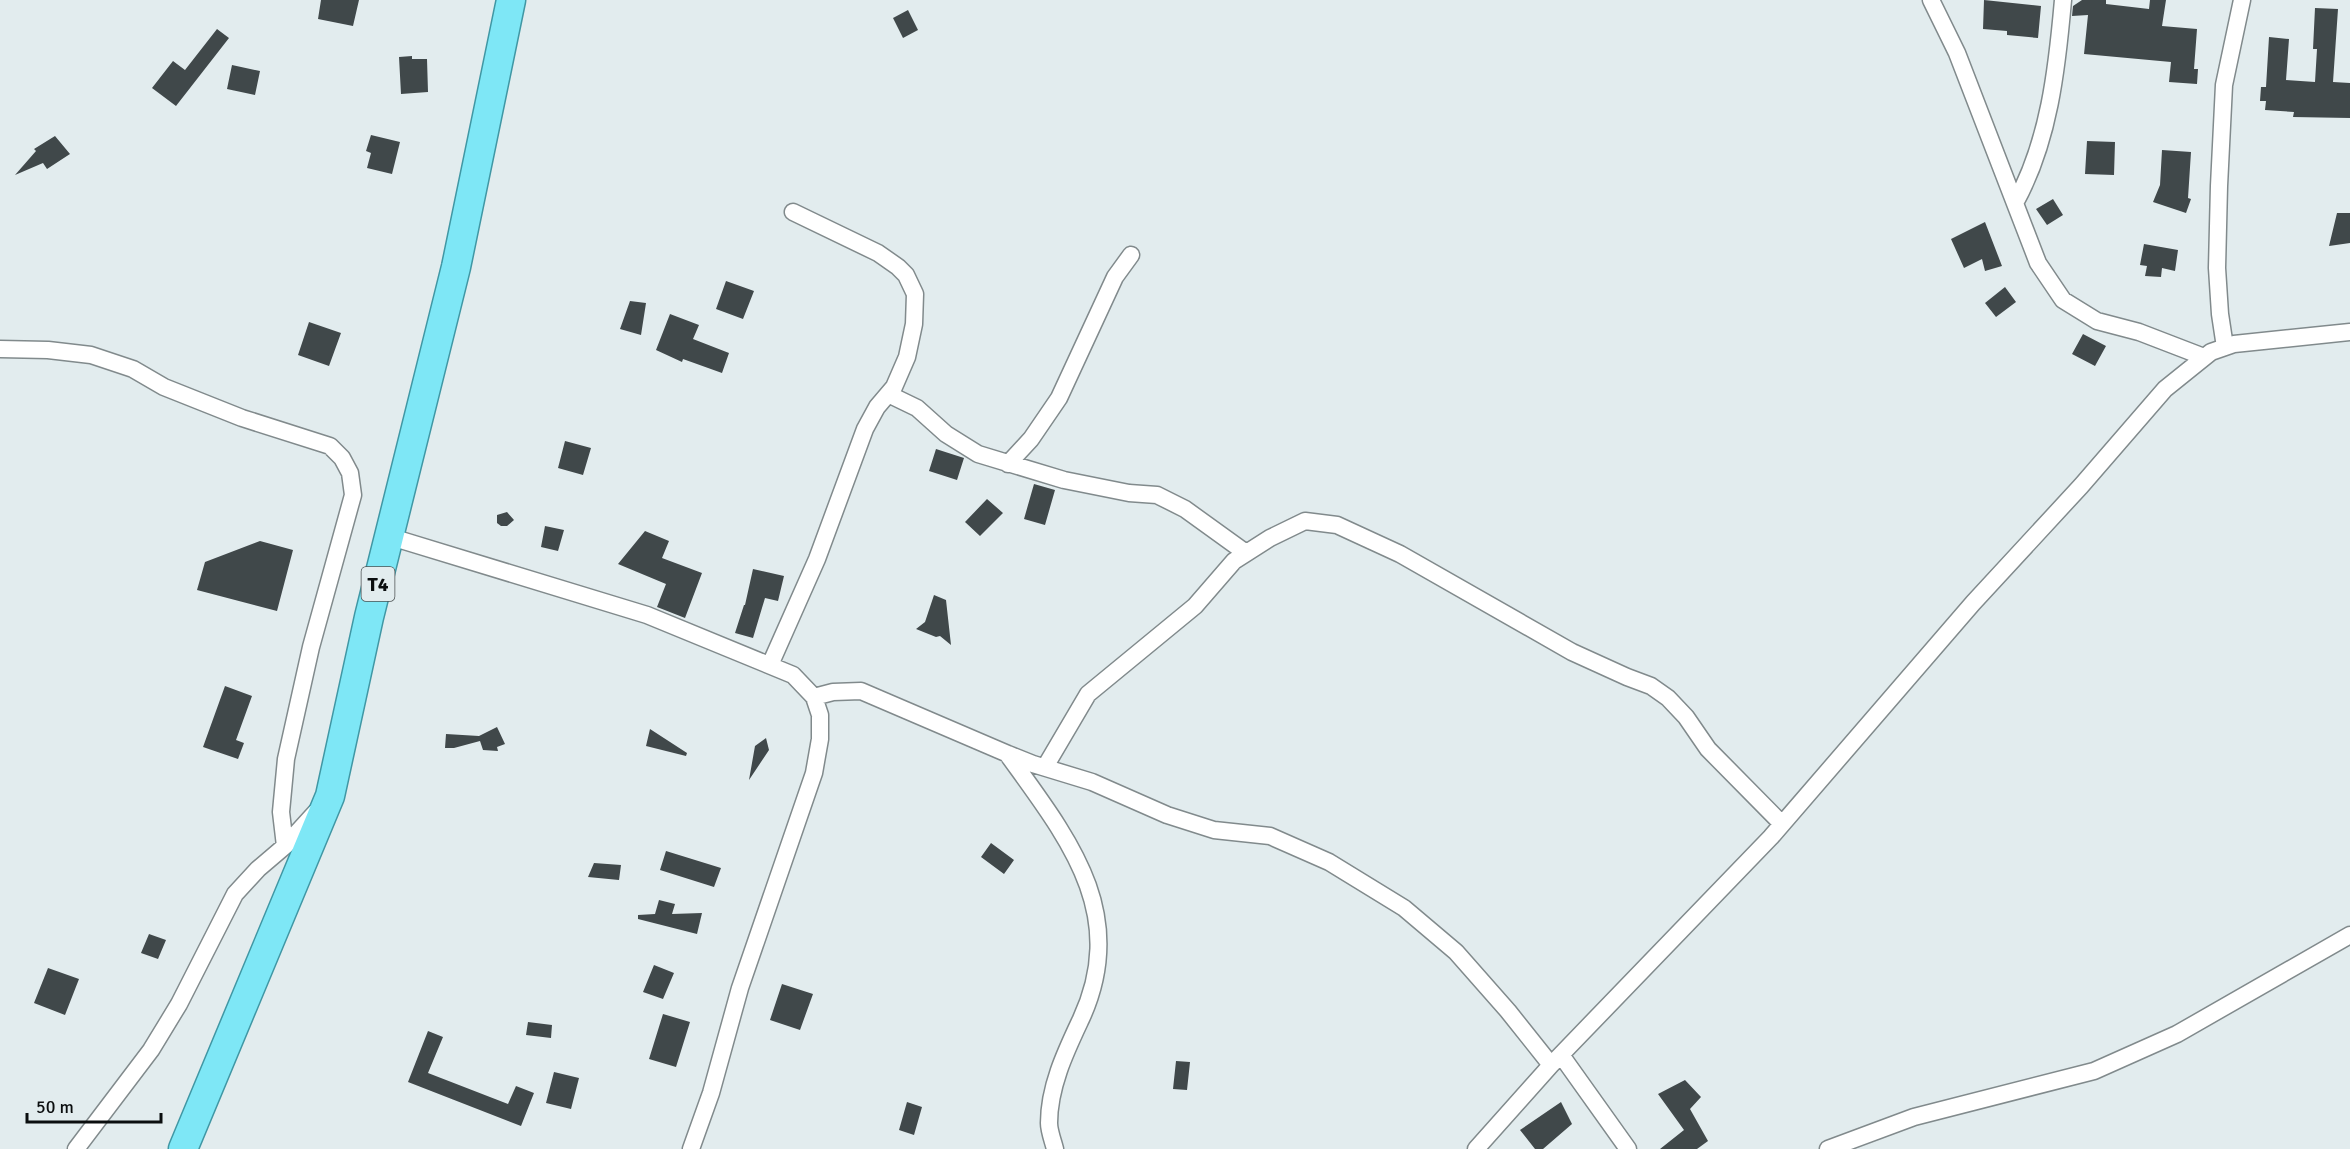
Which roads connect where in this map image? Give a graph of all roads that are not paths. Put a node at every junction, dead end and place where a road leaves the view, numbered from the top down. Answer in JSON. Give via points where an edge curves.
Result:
{"nodes":[{"id":1,"x":511,"y":0,"type":"edge"},
{"id":2,"x":1931,"y":0,"type":"edge"},
{"id":3,"x":2063,"y":0,"type":"edge"},
{"id":4,"x":2242,"y":0,"type":"edge"},
{"id":5,"x":2014,"y":203,"type":"junction"},
{"id":6,"x":793,"y":212,"type":"dead end"},
{"id":7,"x":1131,"y":255,"type":"dead end"},
{"id":8,"x":2350,"y":332,"type":"edge"},
{"id":9,"x":2225,"y":347,"type":"junction"},
{"id":10,"x":0,"y":349,"type":"edge"},
{"id":11,"x":2204,"y":357,"type":"junction"},
{"id":12,"x":888,"y":394,"type":"junction"},
{"id":13,"x":1008,"y":464,"type":"junction"},
{"id":14,"x":391,"y":537,"type":"junction"},
{"id":15,"x":1246,"y":553,"type":"junction"},
{"id":16,"x":770,"y":665,"type":"junction"},
{"id":17,"x":814,"y":697,"type":"junction"},
{"id":18,"x":1008,"y":754,"type":"junction"},
{"id":19,"x":1045,"y":767,"type":"junction"},
{"id":20,"x":330,"y":795,"type":"junction"},
{"id":21,"x":1782,"y":824,"type":"junction"},
{"id":22,"x":285,"y":846,"type":"junction"},
{"id":23,"x":2350,"y":934,"type":"edge"},
{"id":24,"x":1556,"y":1060,"type":"junction"},
{"id":25,"x":76,"y":1149,"type":"edge"},
{"id":26,"x":183,"y":1149,"type":"edge"},
{"id":27,"x":691,"y":1149,"type":"edge"},
{"id":28,"x":1055,"y":1149,"type":"edge"},
{"id":29,"x":1476,"y":1149,"type":"edge"},
{"id":30,"x":1628,"y":1149,"type":"edge"},
{"id":31,"x":1828,"y":1149,"type":"edge"}],
"edges":[{"from":1,"to":14,"type":"highway","number":"T4","via":[[456,267]]},
{"from":2,"to":5,"type":"street","via":[[1957,53]]},
{"from":3,"to":5,"type":"street","via":[[2048,115],[2030,176]]},
{"from":4,"to":9,"type":"street","via":[[2224,85],[2219,186],[2217,268]]},
{"from":5,"to":11,"type":"street","via":[[2038,262],[2063,300],[2097,321]]},
{"from":6,"to":12,"type":"street","via":[[878,253],[912,285],[914,324],[907,357]]},
{"from":7,"to":13,"type":"street","via":[[1115,277],[1059,398]]},
{"from":8,"to":9,"type":"street"},
{"from":9,"to":11,"type":"street"},
{"from":10,"to":22,"type":"street","via":[[92,356],[133,369],[164,387],[242,418],[330,446],[342,458],[350,473],[353,495],[311,647],[286,759],[281,812]]},
{"from":11,"to":21,"type":"street","via":[[2165,389]]},
{"from":12,"to":13,"type":"street","via":[[917,408],[946,434],[978,454]]},
{"from":12,"to":16,"type":"street","via":[[865,429],[817,559]]},
{"from":13,"to":15,"type":"street","via":[[1064,480],[1157,495],[1185,509]]},
{"from":14,"to":16,"type":"street","via":[[647,615]]},
{"from":14,"to":20,"type":"highway","number":"T4","via":[[369,617]]},
{"from":15,"to":19,"type":"street","via":[[1234,561],[1195,606],[1088,694]]},
{"from":15,"to":21,"type":"street","via":[[1305,521],[1337,525],[1400,554],[1572,652],[1651,686],[1668,698],[1708,749]]},
{"from":16,"to":17,"type":"street","via":[[793,675]]},
{"from":17,"to":18,"type":"street","via":[[861,691]]},
{"from":17,"to":27,"type":"street","via":[[820,715],[820,739],[814,772],[740,988]]},
{"from":18,"to":19,"type":"street"},
{"from":18,"to":28,"type":"street","via":[[1073,849],[1100,924],[1097,972],[1058,1073],[1050,1105],[1049,1125]]},
{"from":19,"to":24,"type":"street","via":[[1092,782],[1167,815],[1214,830],[1270,836],[1329,862],[1404,908],[1456,952]]},
{"from":20,"to":22,"type":"street"},
{"from":20,"to":26,"type":"highway","number":"T4"},
{"from":21,"to":24,"type":"street"},
{"from":22,"to":25,"type":"street","via":[[235,894],[151,1050]]},
{"from":23,"to":31,"type":"street","via":[[2177,1034],[2094,1071],[1914,1117]]},
{"from":24,"to":29,"type":"street"},
{"from":24,"to":30,"type":"street"}]}
